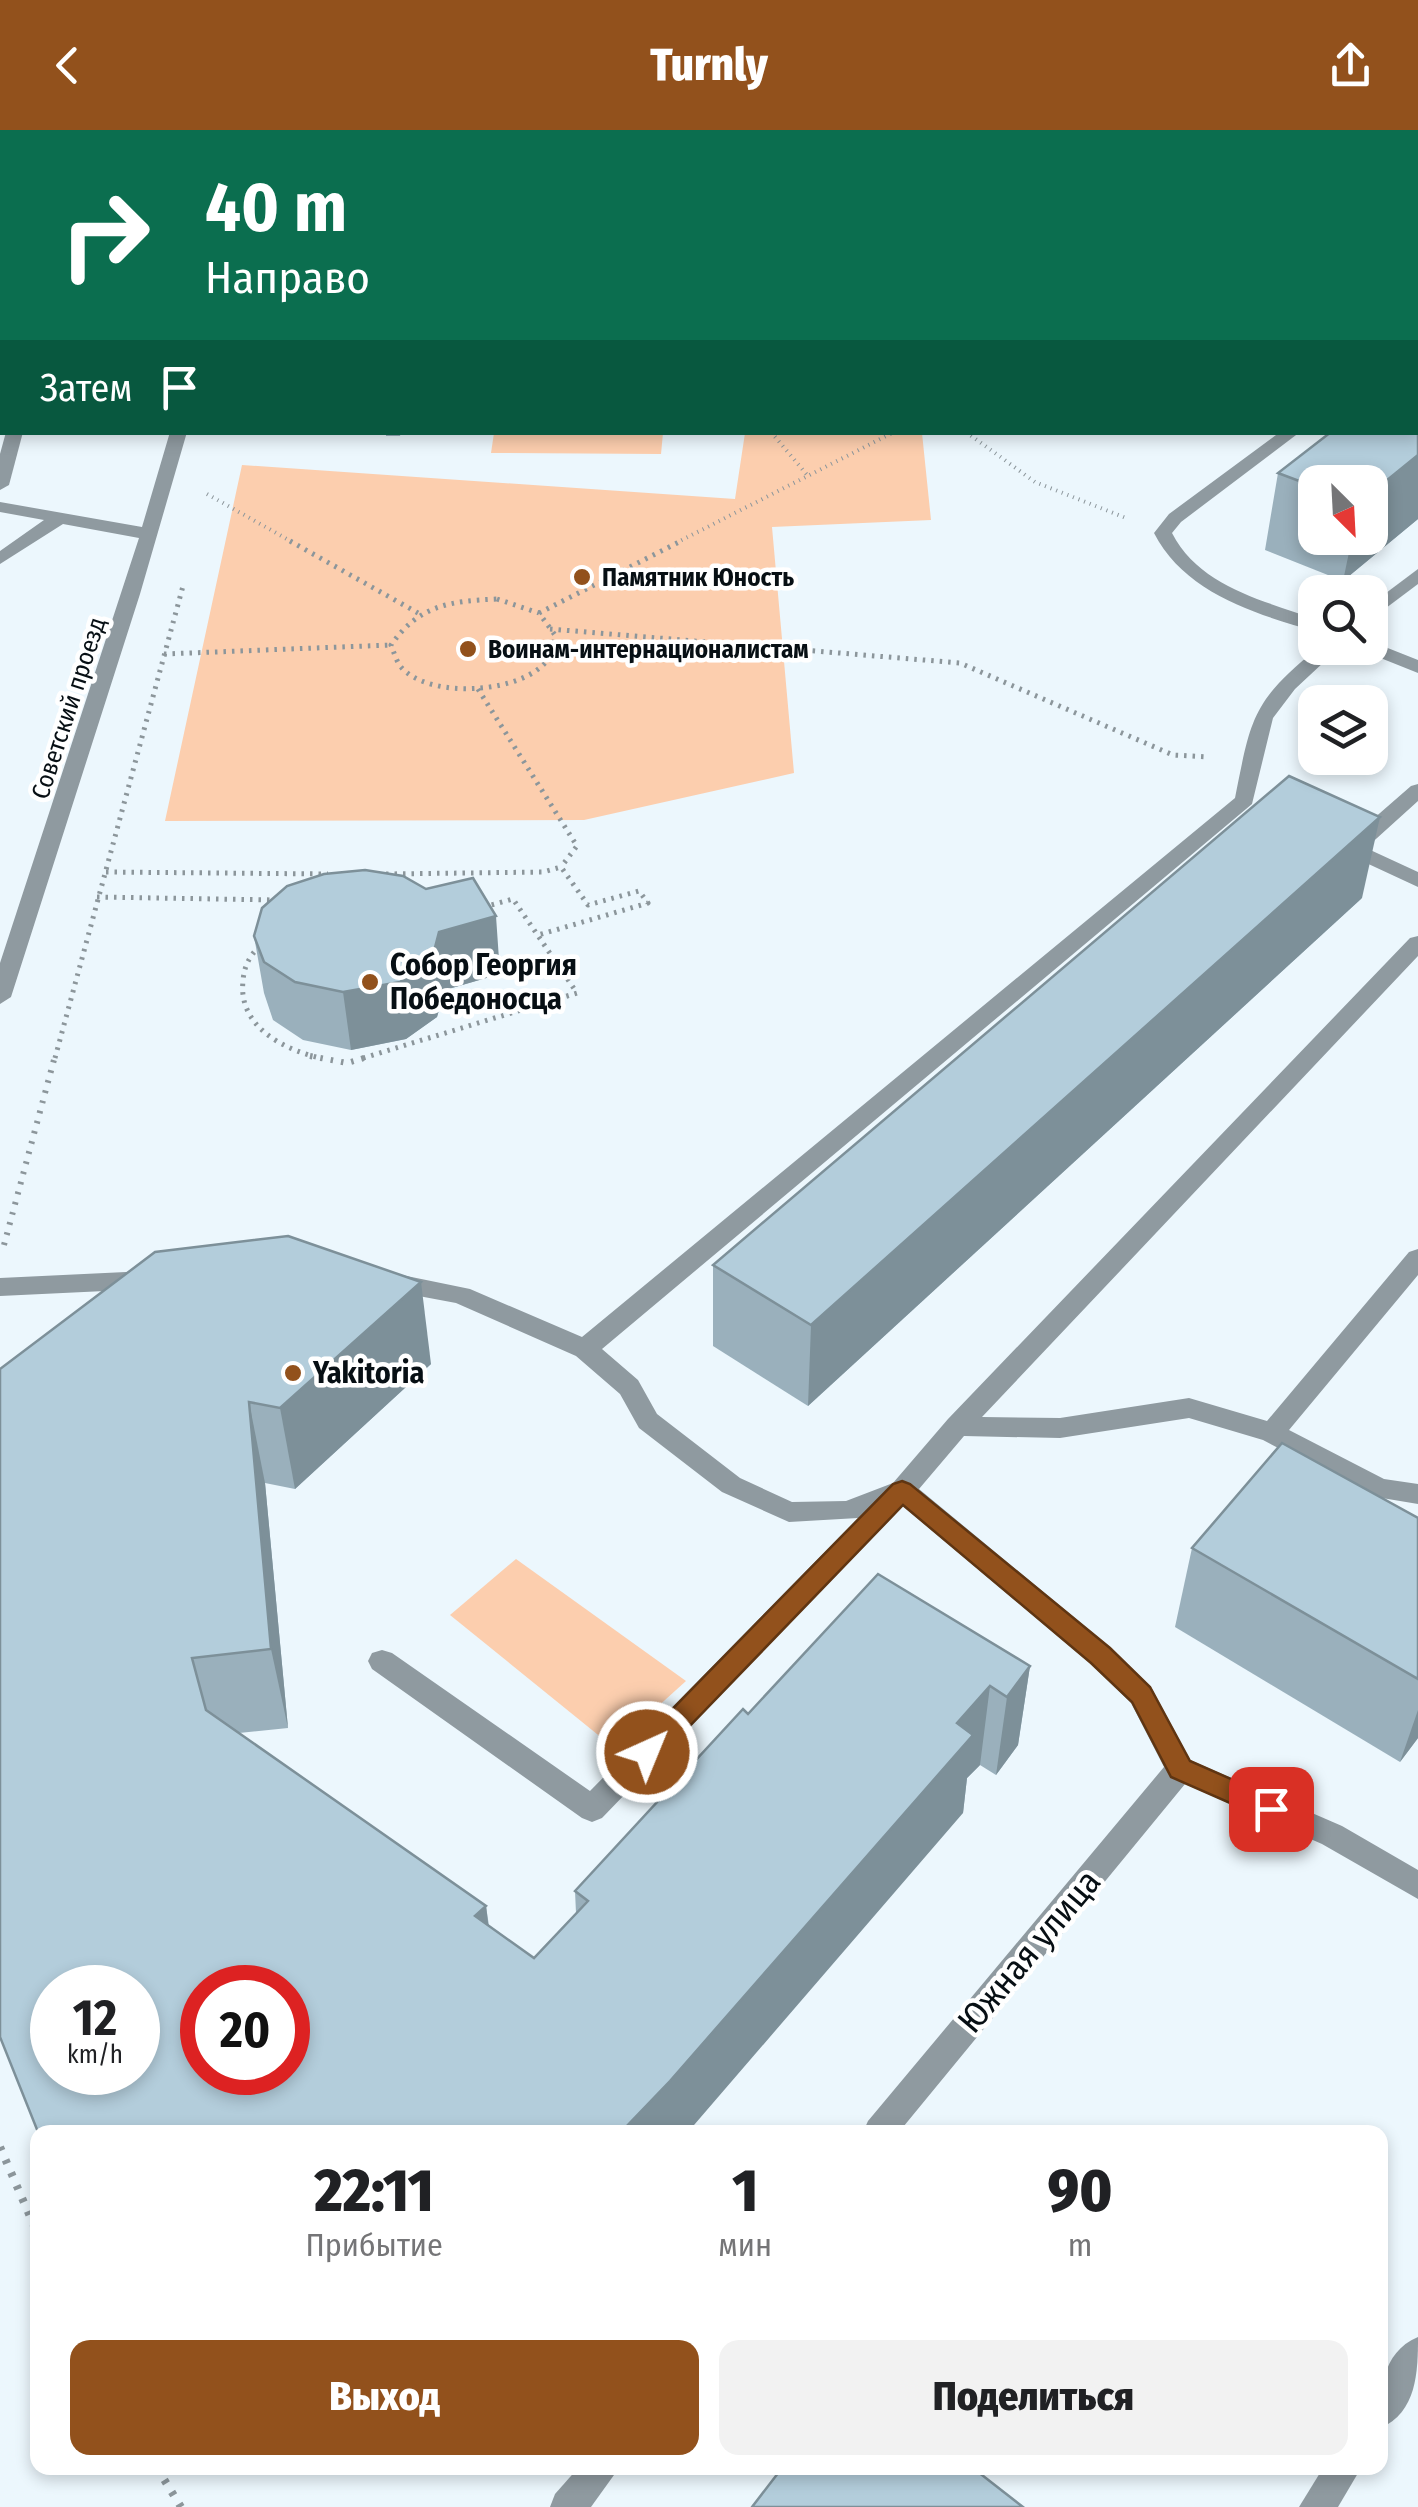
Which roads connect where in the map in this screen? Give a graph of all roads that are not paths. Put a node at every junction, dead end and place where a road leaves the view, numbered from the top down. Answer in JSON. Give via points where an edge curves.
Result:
{"nodes":[{"id":1,"x":14,"y":435,"type":"edge"},
{"id":2,"x":178,"y":435,"type":"edge"},
{"id":3,"x":1288,"y":435,"type":"edge"},
{"id":4,"x":0,"y":485,"type":"edge"},
{"id":5,"x":0,"y":507,"type":"edge"},
{"id":6,"x":58,"y":518,"type":"junction"},
{"id":7,"x":149,"y":534,"type":"junction"},
{"id":8,"x":0,"y":559,"type":"edge"},
{"id":9,"x":1418,"y":575,"type":"edge"},
{"id":10,"x":1388,"y":599,"type":"edge"},
{"id":11,"x":1298,"y":618,"type":"edge"},
{"id":12,"x":1388,"y":654,"type":"edge"},
{"id":13,"x":1307,"y":665,"type":"edge"},
{"id":14,"x":1418,"y":666,"type":"edge"},
{"id":15,"x":1418,"y":790,"type":"edge"},
{"id":16,"x":1316,"y":833,"type":"edge"},
{"id":17,"x":1352,"y":849,"type":"junction"},
{"id":18,"x":1418,"y":880,"type":"edge"},
{"id":19,"x":1418,"y":943,"type":"edge"},
{"id":20,"x":0,"y":997,"type":"edge"},
{"id":21,"x":1418,"y":1258,"type":"edge"},
{"id":22,"x":367,"y":1278,"type":"edge"},
{"id":23,"x":171,"y":1279,"type":"edge"},
{"id":24,"x":0,"y":1286,"type":"edge"},
{"id":25,"x":586,"y":1349,"type":"junction"},
{"id":26,"x":957,"y":1426,"type":"junction"},
{"id":27,"x":1272,"y":1434,"type":"junction"},
{"id":28,"x":902,"y":1490,"type":"junction"},
{"id":29,"x":1418,"y":1494,"type":"edge"},
{"id":30,"x":382,"y":1661,"type":"dead end"},
{"id":31,"x":1180,"y":1769,"type":"junction"},
{"id":32,"x":1418,"y":1886,"type":"edge"},
{"id":33,"x":885,"y":2125,"type":"edge"},
{"id":34,"x":1418,"y":2354,"type":"edge"},
{"id":35,"x":1388,"y":2399,"type":"edge"},
{"id":36,"x":595,"y":2475,"type":"edge"},
{"id":37,"x":1338,"y":2475,"type":"edge"},
{"id":38,"x":568,"y":2507,"type":"edge"},
{"id":39,"x":1317,"y":2507,"type":"edge"}],
"edges":[{"from":1,"to":4,"type":"street"},
{"from":2,"to":7,"type":"street","name":"Советский проезд"},
{"from":3,"to":11,"type":"street","via":[[1163,533],[1168,548],[1208,582]]},
{"from":5,"to":6,"type":"street"},
{"from":6,"to":7,"type":"street"},
{"from":6,"to":8,"type":"street"},
{"from":7,"to":20,"type":"street","name":"Советский проезд"},
{"from":9,"to":10,"type":"street"},
{"from":12,"to":14,"type":"street"},
{"from":13,"to":25,"type":"street","via":[[1258,731],[1254,804]]},
{"from":15,"to":17,"type":"street"},
{"from":16,"to":17,"type":"street"},
{"from":17,"to":18,"type":"street"},
{"from":19,"to":26,"type":"street"},
{"from":21,"to":27,"type":"street"},
{"from":22,"to":25,"type":"street","via":[[461,1295]]},
{"from":23,"to":24,"type":"street"},
{"from":25,"to":28,"type":"street","via":[[629,1387],[648,1420],[730,1485],[789,1512],[848,1511]]},
{"from":26,"to":27,"type":"street","via":[[1060,1428],[1189,1408]]},
{"from":26,"to":28,"type":"street"},
{"from":27,"to":29,"type":"street","via":[[1378,1489]]},
{"from":28,"to":30,"type":"street","via":[[592,1809]]},
{"from":28,"to":31,"type":"street","via":[[1141,1695]]},
{"from":31,"to":32,"type":"street","via":[[1332,1835]]},
{"from":31,"to":33,"type":"street","name":"Южная улица"},
{"from":34,"to":35,"type":"street"},
{"from":36,"to":38,"type":"street"},
{"from":37,"to":39,"type":"street"}]}
